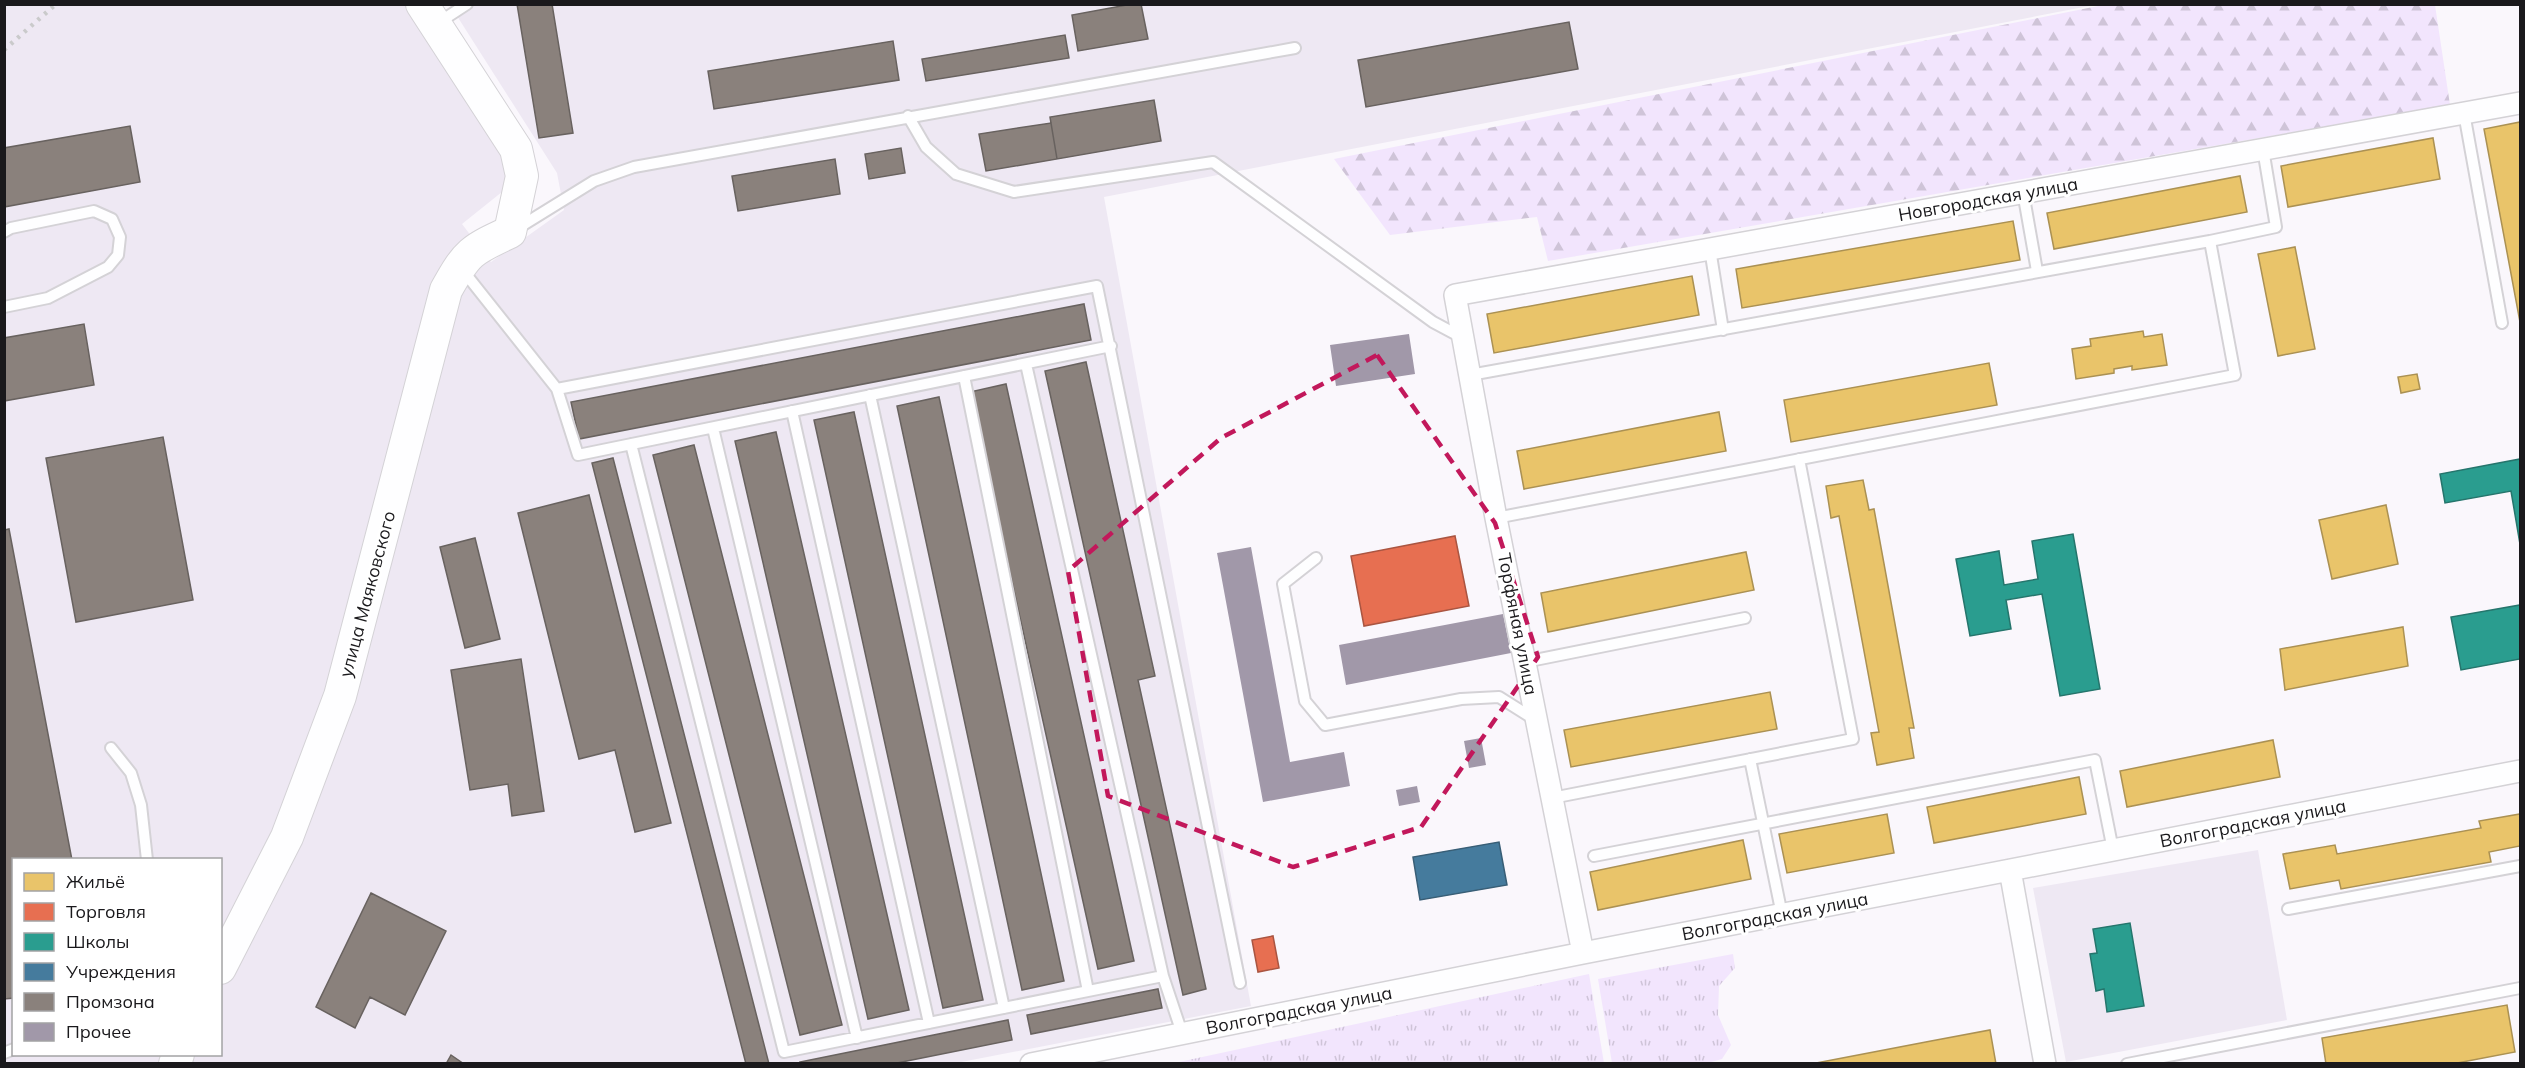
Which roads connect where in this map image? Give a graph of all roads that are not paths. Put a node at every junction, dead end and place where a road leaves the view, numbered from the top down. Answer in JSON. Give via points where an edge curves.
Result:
{"nodes":[{"id":1,"x":467,"y":4,"type":"edge"},
{"id":2,"x":428,"y":15,"type":"edge"},
{"id":3,"x":1295,"y":48,"type":"dead end"},
{"id":4,"x":2520,"y":103,"type":"edge"},
{"id":5,"x":2464,"y":113,"type":"junction"},
{"id":6,"x":908,"y":117,"type":"junction"},
{"id":7,"x":2263,"y":149,"type":"junction"},
{"id":8,"x":2023,"y":192,"type":"junction"},
{"id":9,"x":4,"y":232,"type":"edge"},
{"id":10,"x":510,"y":232,"type":"junction"},
{"id":11,"x":2210,"y":241,"type":"junction"},
{"id":12,"x":1710,"y":249,"type":"junction"},
{"id":13,"x":459,"y":266,"type":"junction"},
{"id":14,"x":2037,"y":271,"type":"junction"},
{"id":15,"x":1455,"y":295,"type":"joint"},
{"id":16,"x":4,"y":307,"type":"edge"},
{"id":17,"x":2502,"y":323,"type":"dead end"},
{"id":18,"x":1723,"y":330,"type":"junction"},
{"id":19,"x":1463,"y":338,"type":"junction"},
{"id":20,"x":1111,"y":346,"type":"junction"},
{"id":21,"x":1026,"y":364,"type":"junction"},
{"id":22,"x":1470,"y":375,"type":"junction"},
{"id":23,"x":964,"y":376,"type":"junction"},
{"id":24,"x":557,"y":389,"type":"junction"},
{"id":25,"x":870,"y":395,"type":"junction"},
{"id":26,"x":792,"y":411,"type":"junction"},
{"id":27,"x":713,"y":428,"type":"junction"},
{"id":28,"x":631,"y":444,"type":"junction"},
{"id":29,"x":1798,"y":459,"type":"junction"},
{"id":30,"x":1496,"y":518,"type":"junction"},
{"id":31,"x":1316,"y":558,"type":"dead end"},
{"id":32,"x":1746,"y":618,"type":"dead end"},
{"id":33,"x":1525,"y":662,"type":"junction"},
{"id":34,"x":1537,"y":721,"type":"junction"},
{"id":35,"x":111,"y":748,"type":"dead end"},
{"id":36,"x":1750,"y":759,"type":"junction"},
{"id":37,"x":2520,"y":771,"type":"edge"},
{"id":38,"x":1552,"y":798,"type":"junction"},
{"id":39,"x":1763,"y":824,"type":"junction"},
{"id":40,"x":2113,"y":850,"type":"junction"},
{"id":41,"x":1594,"y":856,"type":"dead end"},
{"id":42,"x":147,"y":858,"type":"edge"},
{"id":43,"x":2520,"y":866,"type":"edge"},
{"id":44,"x":2010,"y":870,"type":"junction"},
{"id":45,"x":2288,"y":909,"type":"dead end"},
{"id":46,"x":1782,"y":915,"type":"junction"},
{"id":47,"x":1583,"y":953,"type":"junction"},
{"id":48,"x":222,"y":964,"type":"edge"},
{"id":49,"x":1163,"y":976,"type":"junction"},
{"id":50,"x":1240,"y":983,"type":"dead end"},
{"id":51,"x":2520,"y":988,"type":"edge"},
{"id":52,"x":1088,"y":991,"type":"junction"},
{"id":53,"x":1004,"y":1008,"type":"junction"},
{"id":54,"x":929,"y":1023,"type":"junction"},
{"id":55,"x":1182,"y":1033,"type":"junction"},
{"id":56,"x":857,"y":1038,"type":"junction"},
{"id":57,"x":1031,"y":1064,"type":"edge"},
{"id":58,"x":2045,"y":1064,"type":"edge"},
{"id":59,"x":2127,"y":1064,"type":"edge"}],
"edges":[{"from":1,"to":2,"type":"lane"},
{"from":2,"to":10,"type":"street","via":[[516,149],[522,176]]},
{"from":3,"to":6,"type":"lane"},
{"from":4,"to":5,"type":"street","name":"Новгородская улица"},
{"from":5,"to":7,"type":"street","name":"Новгородская улица"},
{"from":5,"to":17,"type":"lane"},
{"from":6,"to":10,"type":"lane","via":[[634,167],[594,181]]},
{"from":6,"to":19,"type":"lane","via":[[926,147],[956,174],[1014,192],[1213,162],[1433,322]]},
{"from":7,"to":8,"type":"street","name":"Новгородская улица"},
{"from":7,"to":11,"type":"lane","via":[[2276,227]]},
{"from":8,"to":12,"type":"street","name":"Новгородская улица"},
{"from":8,"to":14,"type":"lane"},
{"from":9,"to":16,"type":"lane","via":[[94,211],[112,219],[120,237],[118,255],[108,267],[48,298]]},
{"from":10,"to":13,"type":"street","name":"улица Маяковского","via":[[474,249]]},
{"from":11,"to":14,"type":"lane"},
{"from":11,"to":29,"type":"lane","via":[[2235,375]]},
{"from":12,"to":15,"type":"street","name":"Новгородская улица"},
{"from":12,"to":18,"type":"lane"},
{"from":13,"to":24,"type":"lane"},
{"from":13,"to":48,"type":"street","name":"улица Маяковского","via":[[446,290],[337,706],[287,837]]},
{"from":14,"to":18,"type":"lane"},
{"from":15,"to":19,"type":"street","name":"Торфяная улица"},
{"from":18,"to":22,"type":"lane"},
{"from":19,"to":22,"type":"street","name":"Торфяная улица"},
{"from":20,"to":21,"type":"lane"},
{"from":20,"to":24,"type":"lane","via":[[1097,286]]},
{"from":20,"to":50,"type":"lane"},
{"from":21,"to":23,"type":"lane"},
{"from":21,"to":49,"type":"lane"},
{"from":22,"to":30,"type":"street","name":"Торфяная улица"},
{"from":23,"to":25,"type":"lane"},
{"from":23,"to":52,"type":"lane"},
{"from":24,"to":28,"type":"lane","via":[[578,455]]},
{"from":25,"to":26,"type":"lane"},
{"from":25,"to":53,"type":"lane"},
{"from":26,"to":27,"type":"lane"},
{"from":26,"to":54,"type":"lane"},
{"from":27,"to":28,"type":"lane"},
{"from":27,"to":56,"type":"lane"},
{"from":28,"to":56,"type":"lane","via":[[784,1052]]},
{"from":29,"to":30,"type":"lane"},
{"from":29,"to":36,"type":"lane","via":[[1853,739]]},
{"from":30,"to":33,"type":"street","name":"Торфяная улица"},
{"from":31,"to":34,"type":"lane","via":[[1283,584],[1305,701],[1324,725],[1461,699],[1499,697]]},
{"from":32,"to":33,"type":"lane"},
{"from":33,"to":34,"type":"street","name":"Торфяная улица"},
{"from":34,"to":38,"type":"street","name":"Торфяная улица"},
{"from":35,"to":42,"type":"lane","via":[[131,773],[141,805]]},
{"from":36,"to":38,"type":"lane"},
{"from":36,"to":39,"type":"lane"},
{"from":37,"to":40,"type":"street","name":"Волгоградская улица"},
{"from":38,"to":47,"type":"street","name":"Торфяная улица"},
{"from":39,"to":40,"type":"lane","via":[[2095,760]]},
{"from":39,"to":41,"type":"lane"},
{"from":39,"to":46,"type":"lane"},
{"from":40,"to":44,"type":"street","name":"Волгоградская улица"},
{"from":43,"to":45,"type":"lane"},
{"from":44,"to":46,"type":"street","name":"Волгоградская улица"},
{"from":44,"to":58,"type":"street"},
{"from":46,"to":47,"type":"street","name":"Волгоградская улица"},
{"from":47,"to":55,"type":"street","name":"Волгоградская улица"},
{"from":49,"to":52,"type":"lane"},
{"from":49,"to":55,"type":"lane"},
{"from":51,"to":59,"type":"lane"},
{"from":52,"to":53,"type":"lane"},
{"from":53,"to":54,"type":"lane"},
{"from":54,"to":56,"type":"lane"},
{"from":55,"to":57,"type":"street","name":"Волгоградская улица"}]}
